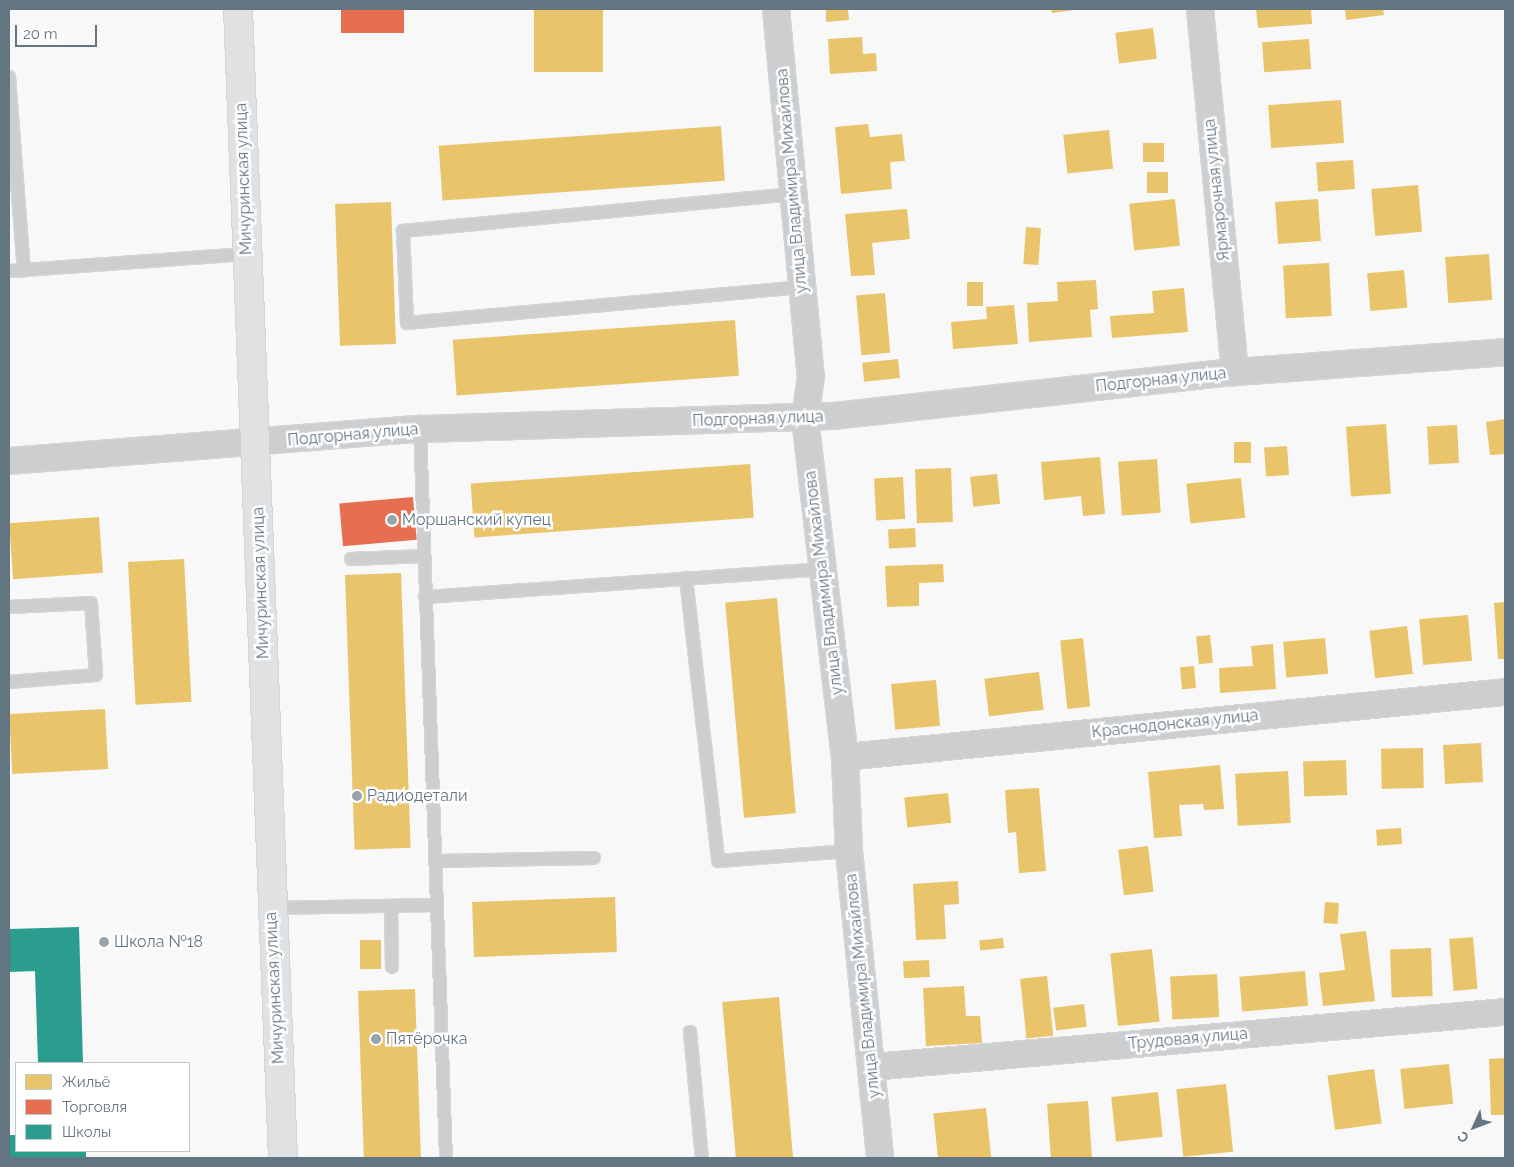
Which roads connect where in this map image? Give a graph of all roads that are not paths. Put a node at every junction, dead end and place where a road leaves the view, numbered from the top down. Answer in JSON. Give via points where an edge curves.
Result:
{"nodes":[{"id":1,"x":238,"y":9,"type":"edge"},
{"id":2,"x":776,"y":9,"type":"edge"},
{"id":3,"x":1200,"y":9,"type":"edge"},
{"id":4,"x":9,"y":84,"type":"edge"},
{"id":5,"x":794,"y":194,"type":"junction"},
{"id":6,"x":247,"y":254,"type":"junction"},
{"id":7,"x":24,"y":270,"type":"junction"},
{"id":8,"x":9,"y":271,"type":"edge"},
{"id":9,"x":802,"y":287,"type":"junction"},
{"id":10,"x":1505,"y":352,"type":"edge"},
{"id":11,"x":1235,"y":372,"type":"junction"},
{"id":12,"x":805,"y":418,"type":"junction"},
{"id":13,"x":420,"y":429,"type":"junction"},
{"id":14,"x":256,"y":442,"type":"junction"},
{"id":15,"x":9,"y":461,"type":"edge"},
{"id":16,"x":424,"y":556,"type":"junction"},
{"id":17,"x":351,"y":559,"type":"dead end"},
{"id":18,"x":822,"y":569,"type":"junction"},
{"id":19,"x":686,"y":578,"type":"junction"},
{"id":20,"x":425,"y":597,"type":"junction"},
{"id":21,"x":9,"y":607,"type":"edge"},
{"id":22,"x":9,"y":682,"type":"edge"},
{"id":23,"x":1505,"y":692,"type":"edge"},
{"id":24,"x":845,"y":757,"type":"junction"},
{"id":25,"x":849,"y":851,"type":"junction"},
{"id":26,"x":594,"y":858,"type":"dead end"},
{"id":27,"x":435,"y":861,"type":"junction"},
{"id":28,"x":391,"y":906,"type":"junction"},
{"id":29,"x":437,"y":906,"type":"junction"},
{"id":30,"x":271,"y":908,"type":"junction"},
{"id":31,"x":392,"y":967,"type":"dead end"},
{"id":32,"x":1505,"y":1012,"type":"edge"},
{"id":33,"x":690,"y":1032,"type":"dead end"},
{"id":34,"x":872,"y":1067,"type":"junction"},
{"id":35,"x":283,"y":1158,"type":"edge"},
{"id":36,"x":446,"y":1158,"type":"edge"},
{"id":37,"x":702,"y":1158,"type":"edge"},
{"id":38,"x":880,"y":1158,"type":"edge"}],
"edges":[{"from":1,"to":6,"type":"main road","name":"Мичуринская улица"},
{"from":2,"to":5,"type":"street","name":"улица Владимира Михайлова"},
{"from":3,"to":11,"type":"street","name":"Ярмарочная улица"},
{"from":4,"to":7,"type":"lane"},
{"from":5,"to":9,"type":"street","name":"улица Владимира Михайлова"},
{"from":5,"to":9,"type":"lane","via":[[403,231],[407,323]]},
{"from":6,"to":7,"type":"lane"},
{"from":6,"to":14,"type":"main road","name":"Мичуринская улица"},
{"from":7,"to":8,"type":"lane"},
{"from":9,"to":12,"type":"street","name":"улица Владимира Михайлова","via":[[811,376]]},
{"from":10,"to":11,"type":"street","name":"Подгорная улица"},
{"from":11,"to":12,"type":"street","name":"Подгорная улица"},
{"from":12,"to":13,"type":"street","name":"Подгорная улица"},
{"from":12,"to":18,"type":"street","name":"улица Владимира Михайлова"},
{"from":13,"to":14,"type":"street","name":"Подгорная улица"},
{"from":13,"to":16,"type":"lane"},
{"from":14,"to":15,"type":"street","name":"Подгорная улица"},
{"from":14,"to":30,"type":"main road","name":"Мичуринская улица"},
{"from":16,"to":17,"type":"lane"},
{"from":16,"to":20,"type":"lane"},
{"from":18,"to":19,"type":"lane"},
{"from":18,"to":24,"type":"street","name":"улица Владимира Михайлова"},
{"from":19,"to":20,"type":"lane"},
{"from":19,"to":25,"type":"lane","via":[[718,860]]},
{"from":20,"to":27,"type":"lane"},
{"from":21,"to":22,"type":"lane","via":[[91,603],[96,675]]},
{"from":23,"to":24,"type":"street","name":"Краснодонская улица"},
{"from":24,"to":25,"type":"street","name":"улица Владимира Михайлова"},
{"from":25,"to":34,"type":"street","name":"улица Владимира Михайлова"},
{"from":26,"to":27,"type":"lane"},
{"from":27,"to":29,"type":"lane"},
{"from":28,"to":29,"type":"lane"},
{"from":28,"to":30,"type":"lane"},
{"from":28,"to":31,"type":"lane"},
{"from":29,"to":36,"type":"lane"},
{"from":30,"to":35,"type":"main road","name":"Мичуринская улица"},
{"from":32,"to":34,"type":"street","name":"Трудовая улица"},
{"from":33,"to":37,"type":"lane"},
{"from":34,"to":38,"type":"street","name":"улица Владимира Михайлова"}]}
